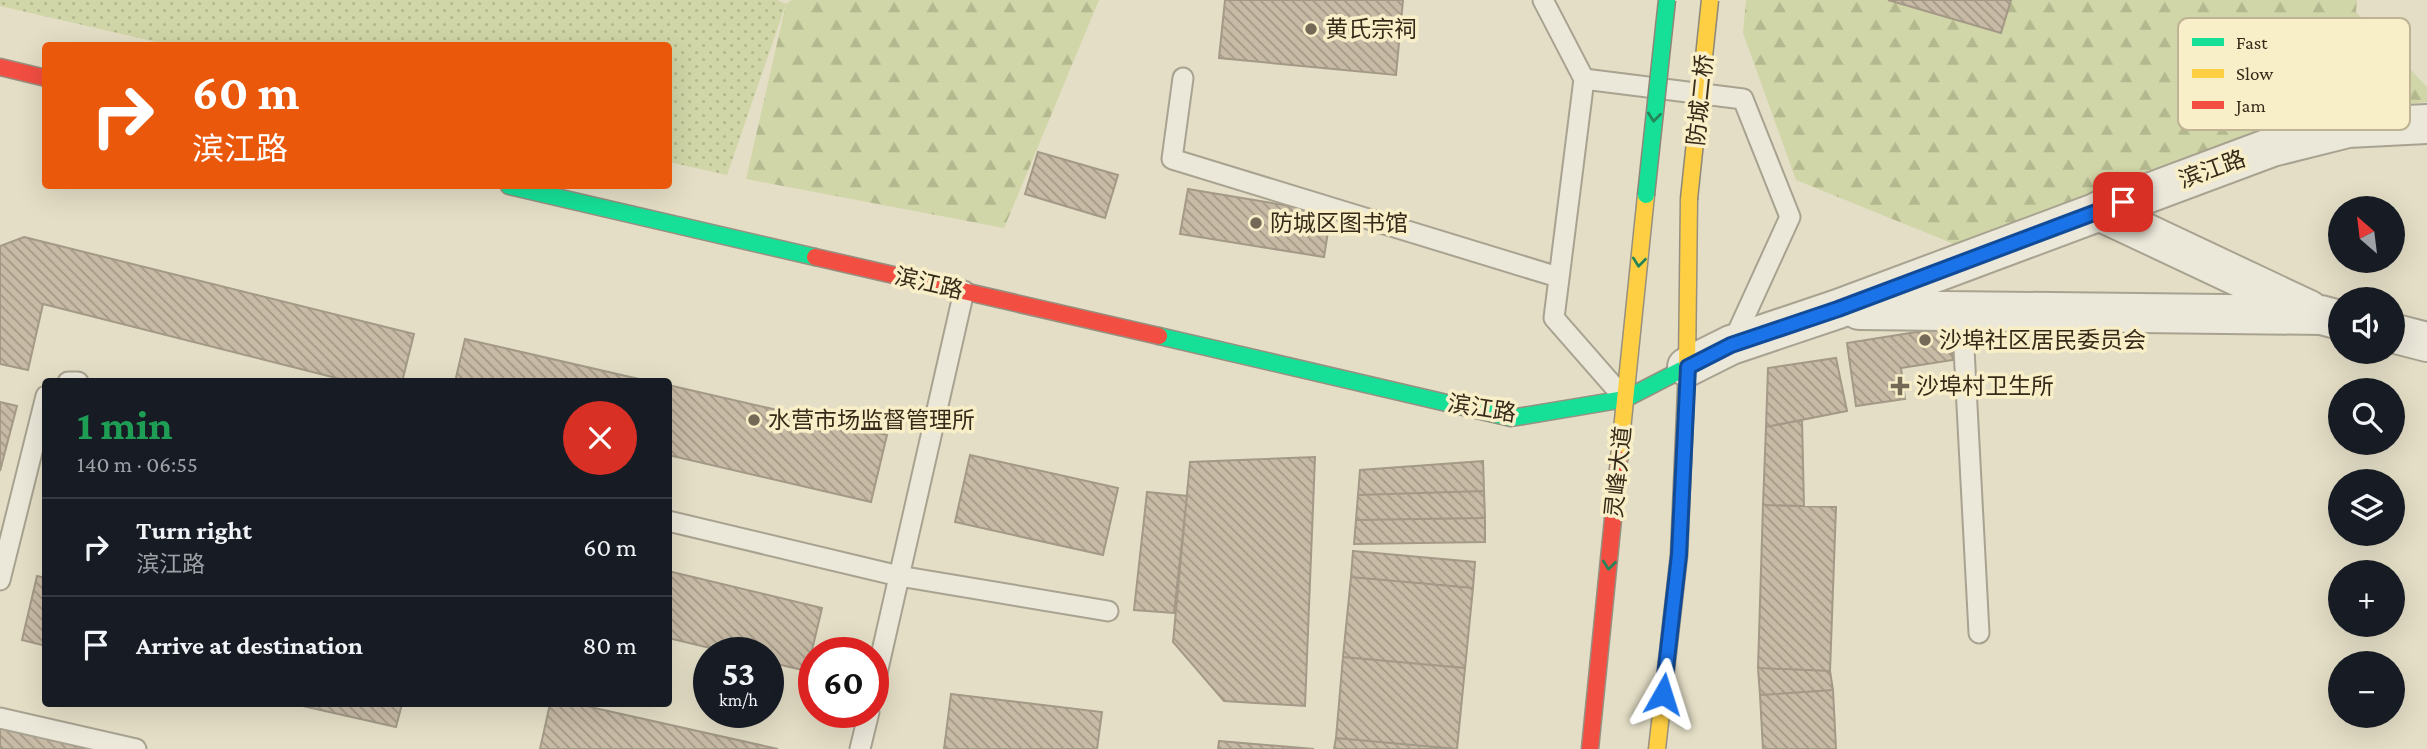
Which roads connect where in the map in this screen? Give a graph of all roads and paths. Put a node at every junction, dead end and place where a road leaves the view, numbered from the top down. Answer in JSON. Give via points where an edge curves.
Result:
{"nodes":[{"id":1,"x":1543,"y":0,"type":"edge"},
{"id":2,"x":1667,"y":0,"type":"edge"},
{"id":3,"x":1710,"y":0,"type":"edge"},
{"id":4,"x":0,"y":67,"type":"edge"},
{"id":5,"x":42,"y":77,"type":"edge"},
{"id":6,"x":1183,"y":78,"type":"dead end"},
{"id":7,"x":1584,"y":79,"type":"junction"},
{"id":8,"x":2340,"y":130,"type":"edge"},
{"id":9,"x":522,"y":189,"type":"edge"},
{"id":10,"x":1646,"y":195,"type":"joint"},
{"id":11,"x":2099,"y":211,"type":"junction"},
{"id":12,"x":1558,"y":277,"type":"junction"},
{"id":13,"x":964,"y":291,"type":"junction"},
{"id":14,"x":1838,"y":309,"type":"junction"},
{"id":15,"x":1962,"y":311,"type":"junction"},
{"id":16,"x":2328,"y":317,"type":"edge"},
{"id":17,"x":2328,"y":318,"type":"edge"},
{"id":18,"x":2405,"y":336,"type":"edge"},
{"id":19,"x":2427,"y":342,"type":"edge"},
{"id":20,"x":1731,"y":345,"type":"junction"},
{"id":21,"x":1688,"y":367,"type":"junction"},
{"id":22,"x":1625,"y":399,"type":"junction"},
{"id":23,"x":42,"y":412,"type":"edge"},
{"id":24,"x":672,"y":522,"type":"edge"},
{"id":25,"x":899,"y":576,"type":"junction"},
{"id":26,"x":0,"y":580,"type":"edge"},
{"id":27,"x":1108,"y":611,"type":"dead end"},
{"id":28,"x":1979,"y":633,"type":"dead end"},
{"id":29,"x":885,"y":637,"type":"edge"},
{"id":30,"x":0,"y":718,"type":"edge"},
{"id":31,"x":865,"y":728,"type":"edge"},
{"id":32,"x":136,"y":749,"type":"edge"},
{"id":33,"x":860,"y":749,"type":"edge"},
{"id":34,"x":1590,"y":749,"type":"edge"},
{"id":35,"x":1657,"y":749,"type":"edge"}],
"edges":[{"from":1,"to":7,"type":"lane"},
{"from":2,"to":10,"type":"main road","name":"防城二桥","one_way":true,"bridge":true},
{"from":3,"to":21,"type":"main road","name":"防城二桥","bridge":true,"via":[[1689,199]]},
{"from":4,"to":5,"type":"main road"},
{"from":6,"to":12,"type":"lane","via":[[1172,159]]},
{"from":7,"to":12,"type":"lane"},
{"from":7,"to":20,"type":"lane","via":[[1743,99],[1790,217]]},
{"from":8,"to":11,"type":"street","name":"滨江路","via":[[2272,147]]},
{"from":9,"to":13,"type":"main road","name":"滨江路"},
{"from":10,"to":22,"type":"main road","name":"灵峰大道","one_way":true},
{"from":11,"to":14,"type":"street","name":"滨江路"},
{"from":11,"to":16,"type":"street"},
{"from":12,"to":22,"type":"lane","via":[[1554,318]]},
{"from":13,"to":22,"type":"main road","name":"滨江路","via":[[1511,418]]},
{"from":13,"to":25,"type":"lane"},
{"from":14,"to":15,"type":"street"},
{"from":14,"to":20,"type":"street","name":"滨江路"},
{"from":15,"to":17,"type":"street"},
{"from":15,"to":28,"type":"lane"},
{"from":18,"to":19,"type":"street"},
{"from":20,"to":21,"type":"street","name":"滨江路"},
{"from":21,"to":22,"type":"main road","name":"滨江路"},
{"from":21,"to":35,"type":"main road","via":[[1679,555]]},
{"from":22,"to":34,"type":"main road","name":"灵峰大道","one_way":true},
{"from":23,"to":26,"type":"lane"},
{"from":24,"to":25,"type":"lane"},
{"from":25,"to":27,"type":"lane"},
{"from":25,"to":29,"type":"lane"},
{"from":30,"to":32,"type":"lane"},
{"from":31,"to":33,"type":"lane"}]}
